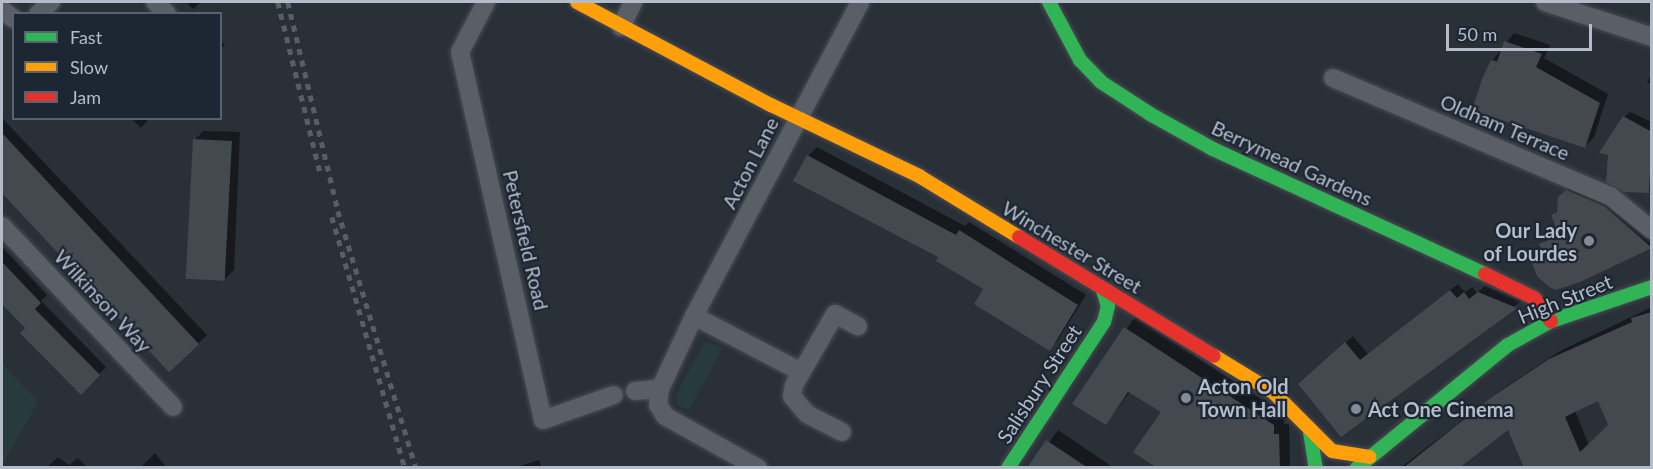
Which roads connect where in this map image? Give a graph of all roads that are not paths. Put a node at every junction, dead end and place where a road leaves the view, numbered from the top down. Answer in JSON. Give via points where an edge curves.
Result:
{"nodes":[{"id":1,"x":486,"y":2,"type":"edge"},
{"id":2,"x":577,"y":2,"type":"edge"},
{"id":3,"x":633,"y":2,"type":"edge"},
{"id":4,"x":860,"y":2,"type":"edge"},
{"id":5,"x":1048,"y":2,"type":"edge"},
{"id":6,"x":1545,"y":2,"type":"edge"},
{"id":7,"x":621,"y":27,"type":"junction"},
{"id":8,"x":1652,"y":37,"type":"edge"},
{"id":9,"x":1333,"y":78,"type":"dead end"},
{"id":10,"x":799,"y":117,"type":"junction"},
{"id":11,"x":2,"y":226,"type":"edge"},
{"id":12,"x":1652,"y":230,"type":"edge"},
{"id":13,"x":1652,"y":287,"type":"edge"},
{"id":14,"x":1103,"y":291,"type":"junction"},
{"id":15,"x":1140,"y":311,"type":"junction"},
{"id":16,"x":694,"y":316,"type":"junction"},
{"id":17,"x":1551,"y":321,"type":"junction"},
{"id":18,"x":1104,"y":322,"type":"junction"},
{"id":19,"x":858,"y":326,"type":"dead end"},
{"id":20,"x":801,"y":372,"type":"junction"},
{"id":21,"x":660,"y":389,"type":"junction"},
{"id":22,"x":635,"y":391,"type":"dead end"},
{"id":23,"x":614,"y":395,"type":"dead end"},
{"id":24,"x":173,"y":407,"type":"dead end"},
{"id":25,"x":842,"y":432,"type":"dead end"},
{"id":26,"x":1310,"y":432,"type":"junction"},
{"id":27,"x":1370,"y":457,"type":"junction"},
{"id":28,"x":758,"y":468,"type":"edge"},
{"id":29,"x":1008,"y":468,"type":"edge"},
{"id":30,"x":1316,"y":468,"type":"edge"},
{"id":31,"x":1357,"y":468,"type":"edge"}],
"edges":[{"from":1,"to":23,"type":"street","name":"Petersfield Road","via":[[460,52],[543,420]]},
{"from":2,"to":7,"type":"main road","name":"Acton Lane"},
{"from":3,"to":7,"type":"street"},
{"from":4,"to":10,"type":"street"},
{"from":5,"to":17,"type":"main road","name":"Berrymead Gardens","via":[[1080,60],[1101,82],[1150,114],[1213,149],[1523,291],[1534,298]]},
{"from":6,"to":8,"type":"street"},
{"from":7,"to":10,"type":"main road","name":"Acton Lane"},
{"from":9,"to":12,"type":"street","name":"Oldham Terrace","via":[[1610,196]]},
{"from":10,"to":14,"type":"main road","name":"Winchester Street","via":[[919,176]]},
{"from":10,"to":16,"type":"street","name":"Acton Lane"},
{"from":11,"to":24,"type":"street","name":"Wilkinson Way"},
{"from":13,"to":17,"type":"main road","name":"High Street"},
{"from":14,"to":15,"type":"main road","name":"Winchester Street"},
{"from":14,"to":18,"type":"main road","name":"Salisbury Street","via":[[1108,306]]},
{"from":15,"to":18,"type":"main road","name":"Salisbury Street","via":[[1123,309]]},
{"from":15,"to":26,"type":"main road","name":"Winchester Street","via":[[1273,392]]},
{"from":16,"to":20,"type":"street"},
{"from":16,"to":21,"type":"street","name":"Acton Lane"},
{"from":17,"to":27,"type":"main road","name":"High Street","via":[[1508,345]]},
{"from":18,"to":29,"type":"main road","name":"Salisbury Street"},
{"from":19,"to":20,"type":"street","via":[[835,314]]},
{"from":20,"to":25,"type":"street","via":[[792,396],[798,407]]},
{"from":21,"to":22,"type":"street"},
{"from":21,"to":28,"type":"street","via":[[658,405],[665,416]]},
{"from":26,"to":27,"type":"main road","name":"Winchester Street","via":[[1332,451]]},
{"from":26,"to":30,"type":"main road"},
{"from":27,"to":31,"type":"main road","name":"High Street"}]}
